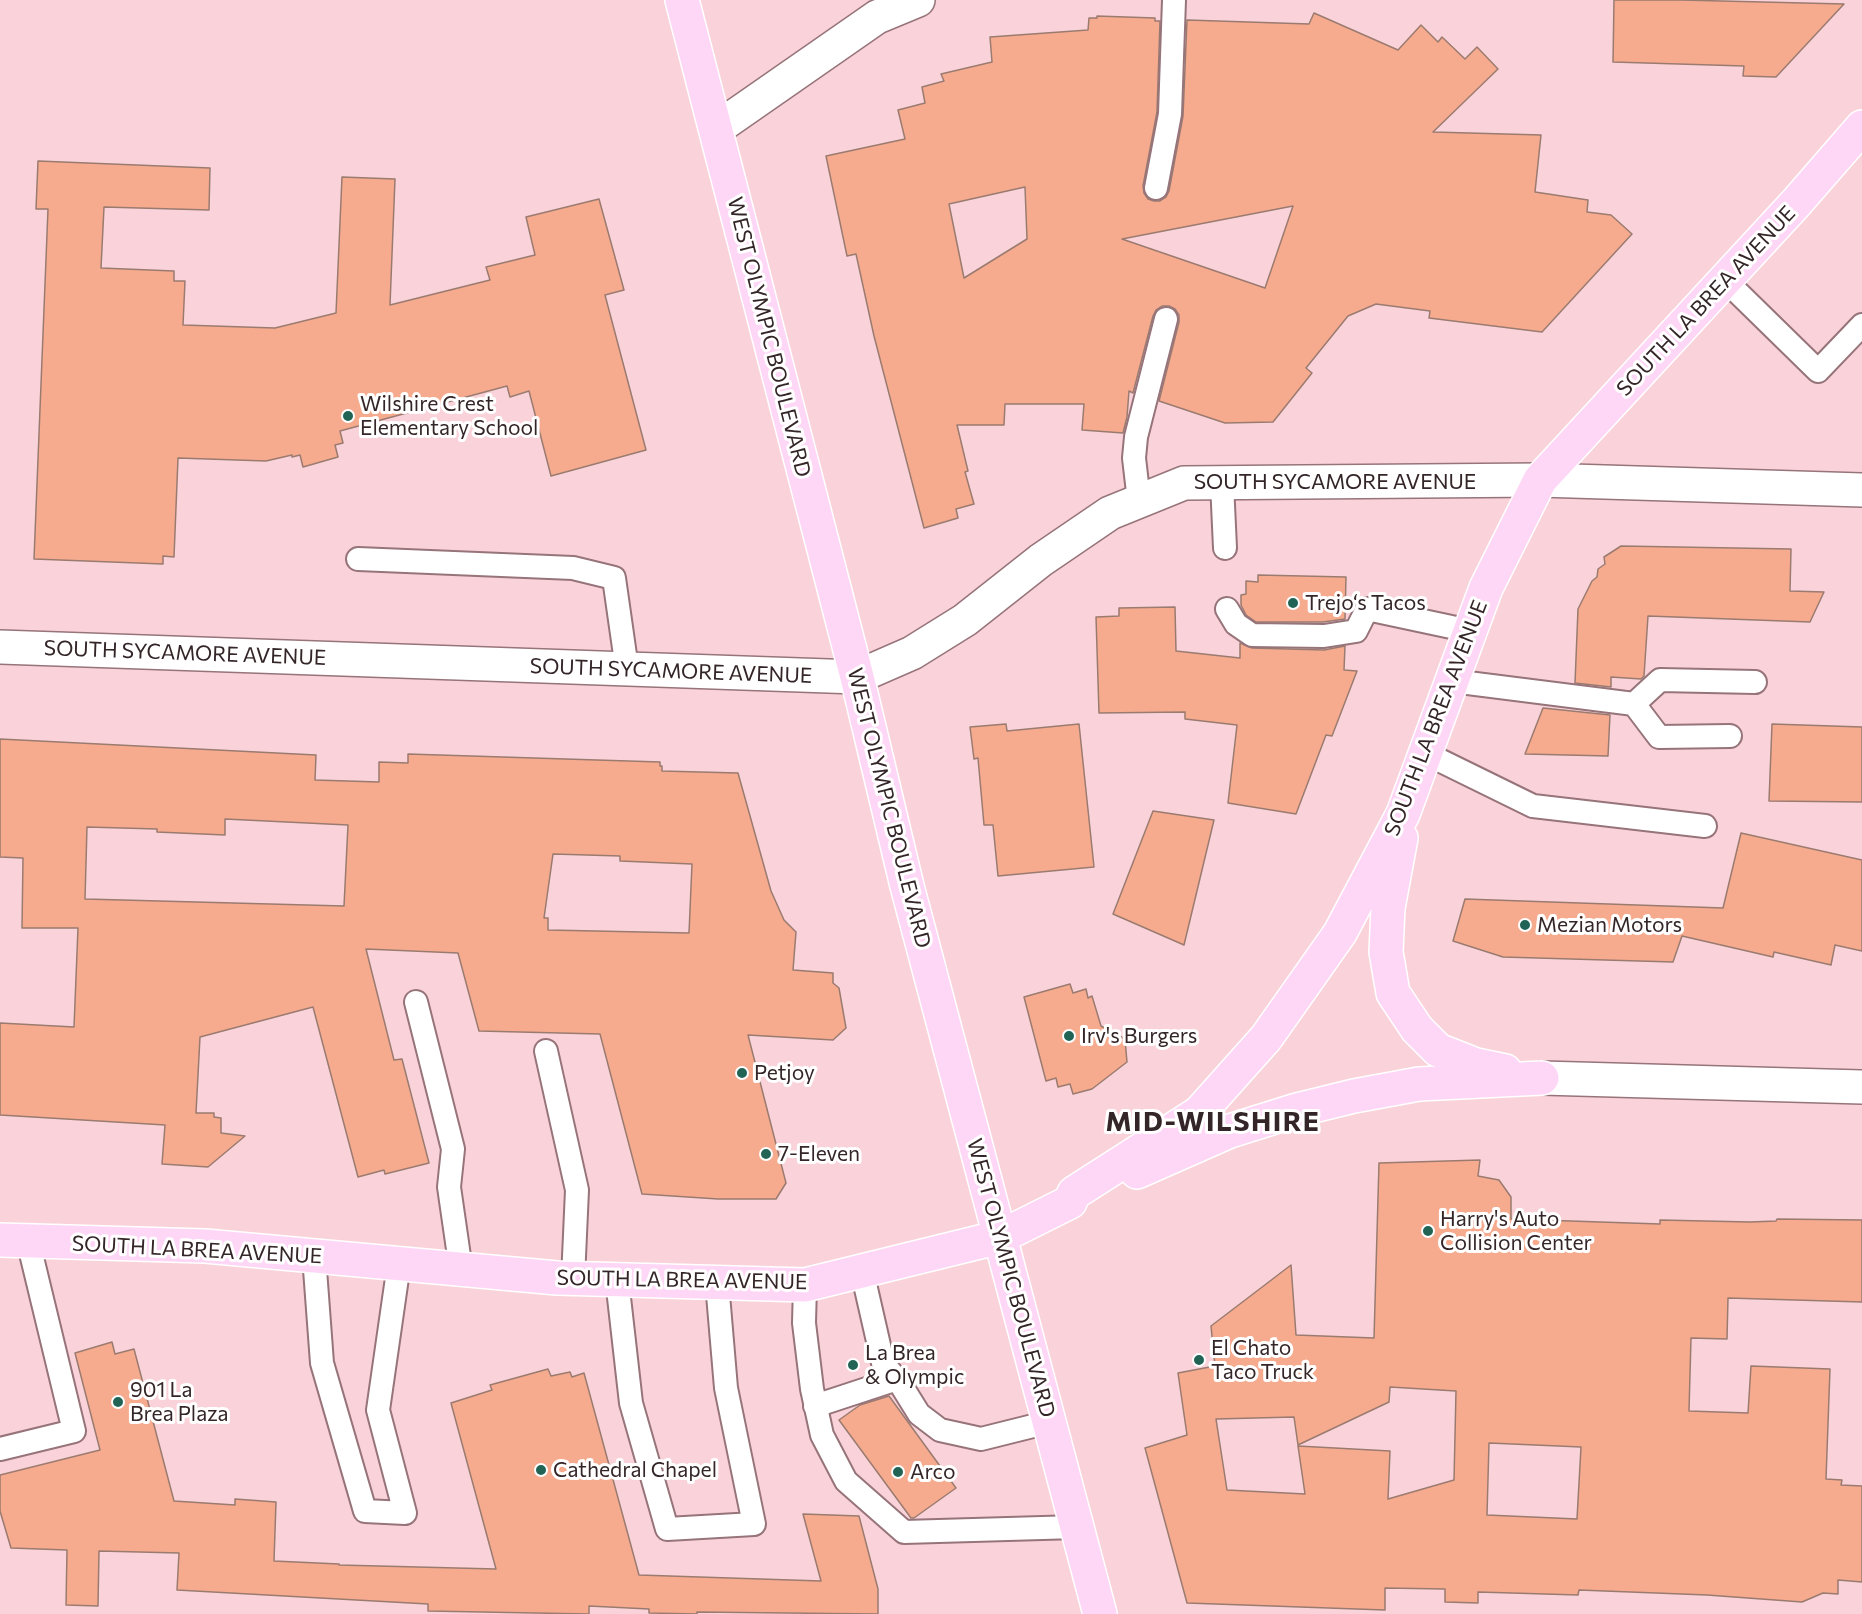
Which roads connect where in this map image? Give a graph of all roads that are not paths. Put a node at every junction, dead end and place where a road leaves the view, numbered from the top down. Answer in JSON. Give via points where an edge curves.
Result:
{"nodes":[{"id":1,"x":682,"y":0,"type":"edge"},
{"id":2,"x":918,"y":0,"type":"edge"},
{"id":3,"x":1174,"y":0,"type":"edge"},
{"id":4,"x":1862,"y":127,"type":"edge"},
{"id":5,"x":716,"y":129,"type":"junction"},
{"id":6,"x":1156,"y":188,"type":"dead end"},
{"id":7,"x":1725,"y":280,"type":"junction"},
{"id":8,"x":1166,"y":319,"type":"dead end"},
{"id":9,"x":1862,"y":325,"type":"edge"},
{"id":10,"x":1540,"y":480,"type":"junction"},
{"id":11,"x":1222,"y":483,"type":"junction"},
{"id":12,"x":1862,"y":490,"type":"edge"},
{"id":13,"x":1139,"y":501,"type":"junction"},
{"id":14,"x":1225,"y":548,"type":"dead end"},
{"id":15,"x":358,"y":559,"type":"dead end"},
{"id":16,"x":1227,"y":609,"type":"dead end"},
{"id":17,"x":1470,"y":631,"type":"junction"},
{"id":18,"x":0,"y":647,"type":"edge"},
{"id":19,"x":627,"y":669,"type":"junction"},
{"id":20,"x":857,"y":677,"type":"junction"},
{"id":21,"x":1452,"y":681,"type":"junction"},
{"id":22,"x":1755,"y":682,"type":"dead end"},
{"id":23,"x":1634,"y":704,"type":"junction"},
{"id":24,"x":1730,"y":736,"type":"dead end"},
{"id":25,"x":1425,"y":753,"type":"junction"},
{"id":26,"x":1403,"y":814,"type":"junction"},
{"id":27,"x":1705,"y":826,"type":"dead end"},
{"id":28,"x":416,"y":1002,"type":"dead end"},
{"id":29,"x":546,"y":1051,"type":"dead end"},
{"id":30,"x":1542,"y":1078,"type":"junction"},
{"id":31,"x":1862,"y":1088,"type":"edge"},
{"id":32,"x":1070,"y":1202,"type":"junction"},
{"id":33,"x":1000,"y":1237,"type":"junction"},
{"id":34,"x":14,"y":1241,"type":"edge"},
{"id":35,"x":314,"y":1256,"type":"junction"},
{"id":36,"x":399,"y":1264,"type":"junction"},
{"id":37,"x":461,"y":1270,"type":"junction"},
{"id":38,"x":862,"y":1271,"type":"junction"},
{"id":39,"x":573,"y":1279,"type":"junction"},
{"id":40,"x":617,"y":1280,"type":"junction"},
{"id":41,"x":717,"y":1283,"type":"junction"},
{"id":42,"x":805,"y":1286,"type":"junction"},
{"id":43,"x":897,"y":1379,"type":"junction"},
{"id":44,"x":815,"y":1406,"type":"junction"},
{"id":45,"x":1049,"y":1422,"type":"junction"},
{"id":46,"x":0,"y":1449,"type":"edge"},
{"id":47,"x":1077,"y":1527,"type":"junction"},
{"id":48,"x":1100,"y":1614,"type":"edge"}],
"edges":[{"from":1,"to":5,"type":"main road","name":"WEST OLYMPIC BOULEVARD"},
{"from":2,"to":5,"type":"street","via":[[877,17]]},
{"from":3,"to":6,"type":"lane","via":[[1170,114]]},
{"from":4,"to":7,"type":"main road","name":"SOUTH LA BREA AVENUE"},
{"from":5,"to":20,"type":"main road","name":"WEST OLYMPIC BOULEVARD"},
{"from":7,"to":9,"type":"lane","via":[[1818,370]]},
{"from":7,"to":10,"type":"main road","name":"SOUTH LA BREA AVENUE"},
{"from":8,"to":13,"type":"lane","via":[[1136,437]]},
{"from":10,"to":11,"type":"street","name":"SOUTH SYCAMORE AVENUE"},
{"from":10,"to":12,"type":"street","name":"SOUTH SYCAMORE AVENUE"},
{"from":10,"to":17,"type":"main road","name":"SOUTH LA BREA AVENUE","via":[[1486,588]]},
{"from":11,"to":13,"type":"street","name":"SOUTH SYCAMORE AVENUE","via":[[1184,483]]},
{"from":11,"to":14,"type":"lane"},
{"from":13,"to":20,"type":"street","name":"SOUTH SYCAMORE AVENUE","via":[[1110,513],[1080,533],[956,626],[912,653]]},
{"from":15,"to":19,"type":"lane","via":[[573,568],[614,578]]},
{"from":16,"to":17,"type":"lane","via":[[1236,624],[1252,635],[1324,636],[1356,631],[1367,609]]},
{"from":17,"to":21,"type":"main road","name":"SOUTH LA BREA AVENUE"},
{"from":18,"to":19,"type":"street","name":"SOUTH SYCAMORE AVENUE"},
{"from":19,"to":20,"type":"street","name":"SOUTH SYCAMORE AVENUE"},
{"from":20,"to":33,"type":"main road","name":"WEST OLYMPIC BOULEVARD","via":[[907,886]]},
{"from":21,"to":23,"type":"lane"},
{"from":21,"to":25,"type":"main road","name":"SOUTH LA BREA AVENUE"},
{"from":22,"to":23,"type":"lane","via":[[1660,680]]},
{"from":23,"to":24,"type":"lane","via":[[1659,737]]},
{"from":25,"to":26,"type":"main road","name":"SOUTH LA BREA AVENUE"},
{"from":25,"to":27,"type":"lane","via":[[1533,806]]},
{"from":26,"to":30,"type":"main road","via":[[1388,908],[1386,952],[1393,993],[1417,1029],[1438,1050],[1476,1065]]},
{"from":26,"to":32,"type":"main road","name":"SOUTH LA BREA AVENUE","via":[[1340,933],[1266,1038],[1199,1113],[1074,1193]]},
{"from":28,"to":37,"type":"lane","via":[[453,1149],[449,1186]]},
{"from":29,"to":39,"type":"lane","via":[[577,1190]]},
{"from":30,"to":31,"type":"street"},
{"from":30,"to":32,"type":"main road","via":[[1419,1084],[1297,1110],[1230,1131]]},
{"from":32,"to":33,"type":"main road","name":"SOUTH LA BREA AVENUE"},
{"from":33,"to":38,"type":"main road","name":"SOUTH LA BREA AVENUE"},
{"from":33,"to":45,"type":"main road","name":"WEST OLYMPIC BOULEVARD"},
{"from":34,"to":35,"type":"main road","name":"SOUTH LA BREA AVENUE","via":[[205,1246]]},
{"from":34,"to":46,"type":"lane","via":[[74,1431]]},
{"from":35,"to":36,"type":"main road","name":"SOUTH LA BREA AVENUE"},
{"from":35,"to":36,"type":"lane","via":[[322,1362],[365,1511],[405,1512],[378,1410]]},
{"from":36,"to":37,"type":"main road","name":"SOUTH LA BREA AVENUE"},
{"from":37,"to":39,"type":"main road","name":"SOUTH LA BREA AVENUE"},
{"from":38,"to":42,"type":"main road","name":"SOUTH LA BREA AVENUE"},
{"from":38,"to":43,"type":"lane","via":[[883,1363]]},
{"from":39,"to":40,"type":"main road","name":"SOUTH LA BREA AVENUE"},
{"from":40,"to":41,"type":"main road","name":"SOUTH LA BREA AVENUE"},
{"from":40,"to":41,"type":"lane","via":[[631,1403],[667,1529],[754,1524],[726,1388]]},
{"from":41,"to":42,"type":"main road","name":"SOUTH LA BREA AVENUE"},
{"from":42,"to":44,"type":"lane","via":[[804,1323]]},
{"from":43,"to":44,"type":"lane"},
{"from":43,"to":45,"type":"lane","via":[[919,1414],[940,1430],[981,1439]]},
{"from":44,"to":47,"type":"lane","via":[[822,1436],[846,1481],[904,1532]]},
{"from":45,"to":47,"type":"main road","name":"WEST OLYMPIC BOULEVARD"},
{"from":47,"to":48,"type":"main road","name":"WEST OLYMPIC BOULEVARD"}]}
